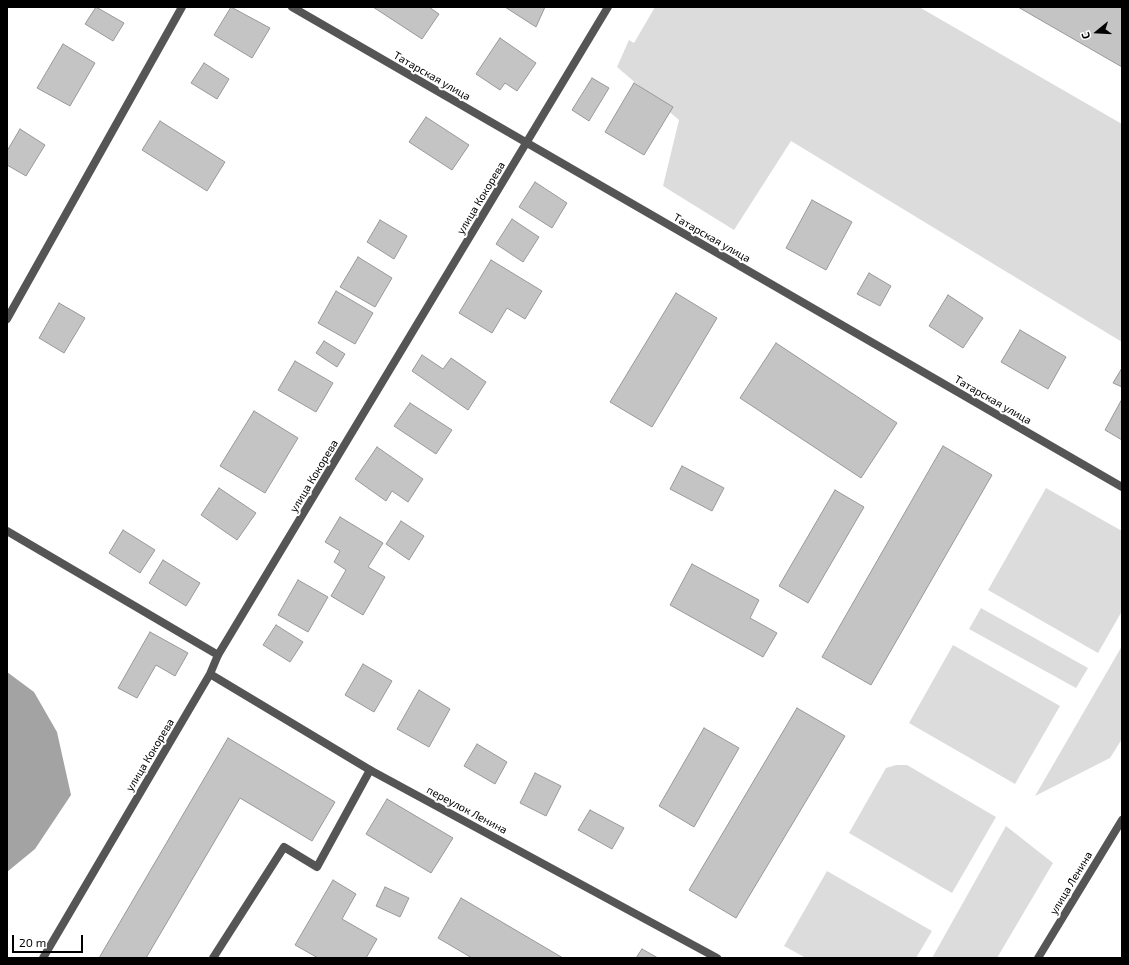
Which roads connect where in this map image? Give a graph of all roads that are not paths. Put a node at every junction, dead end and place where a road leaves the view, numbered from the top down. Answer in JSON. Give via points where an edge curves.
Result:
{"nodes":[{"id":1,"x":182,"y":7,"type":"edge"},
{"id":2,"x":292,"y":7,"type":"edge"},
{"id":3,"x":608,"y":7,"type":"edge"},
{"id":4,"x":527,"y":144,"type":"junction"},
{"id":5,"x":7,"y":319,"type":"edge"},
{"id":6,"x":1122,"y":487,"type":"edge"},
{"id":7,"x":7,"y":531,"type":"edge"},
{"id":8,"x":218,"y":655,"type":"junction"},
{"id":9,"x":210,"y":674,"type":"junction"},
{"id":10,"x":370,"y":770,"type":"junction"},
{"id":11,"x":1122,"y":820,"type":"edge"},
{"id":12,"x":43,"y":958,"type":"edge"},
{"id":13,"x":212,"y":958,"type":"edge"},
{"id":14,"x":717,"y":958,"type":"edge"},
{"id":15,"x":1038,"y":958,"type":"edge"}],
"edges":[{"from":1,"to":5,"type":"street"},
{"from":2,"to":4,"type":"street","name":"Татарская улица"},
{"from":3,"to":4,"type":"street","name":"улица Кокорева"},
{"from":4,"to":6,"type":"street","name":"Татарская улица"},
{"from":4,"to":8,"type":"street","name":"улица Кокорева"},
{"from":7,"to":8,"type":"street"},
{"from":8,"to":9,"type":"street","name":"улица Кокорева"},
{"from":9,"to":10,"type":"street","name":"переулок Ленина"},
{"from":9,"to":12,"type":"street","name":"улица Кокорева"},
{"from":10,"to":13,"type":"street","via":[[317,867],[284,847]]},
{"from":10,"to":14,"type":"street","name":"переулок Ленина"},
{"from":11,"to":15,"type":"street","name":"улица Ленина"}]}
